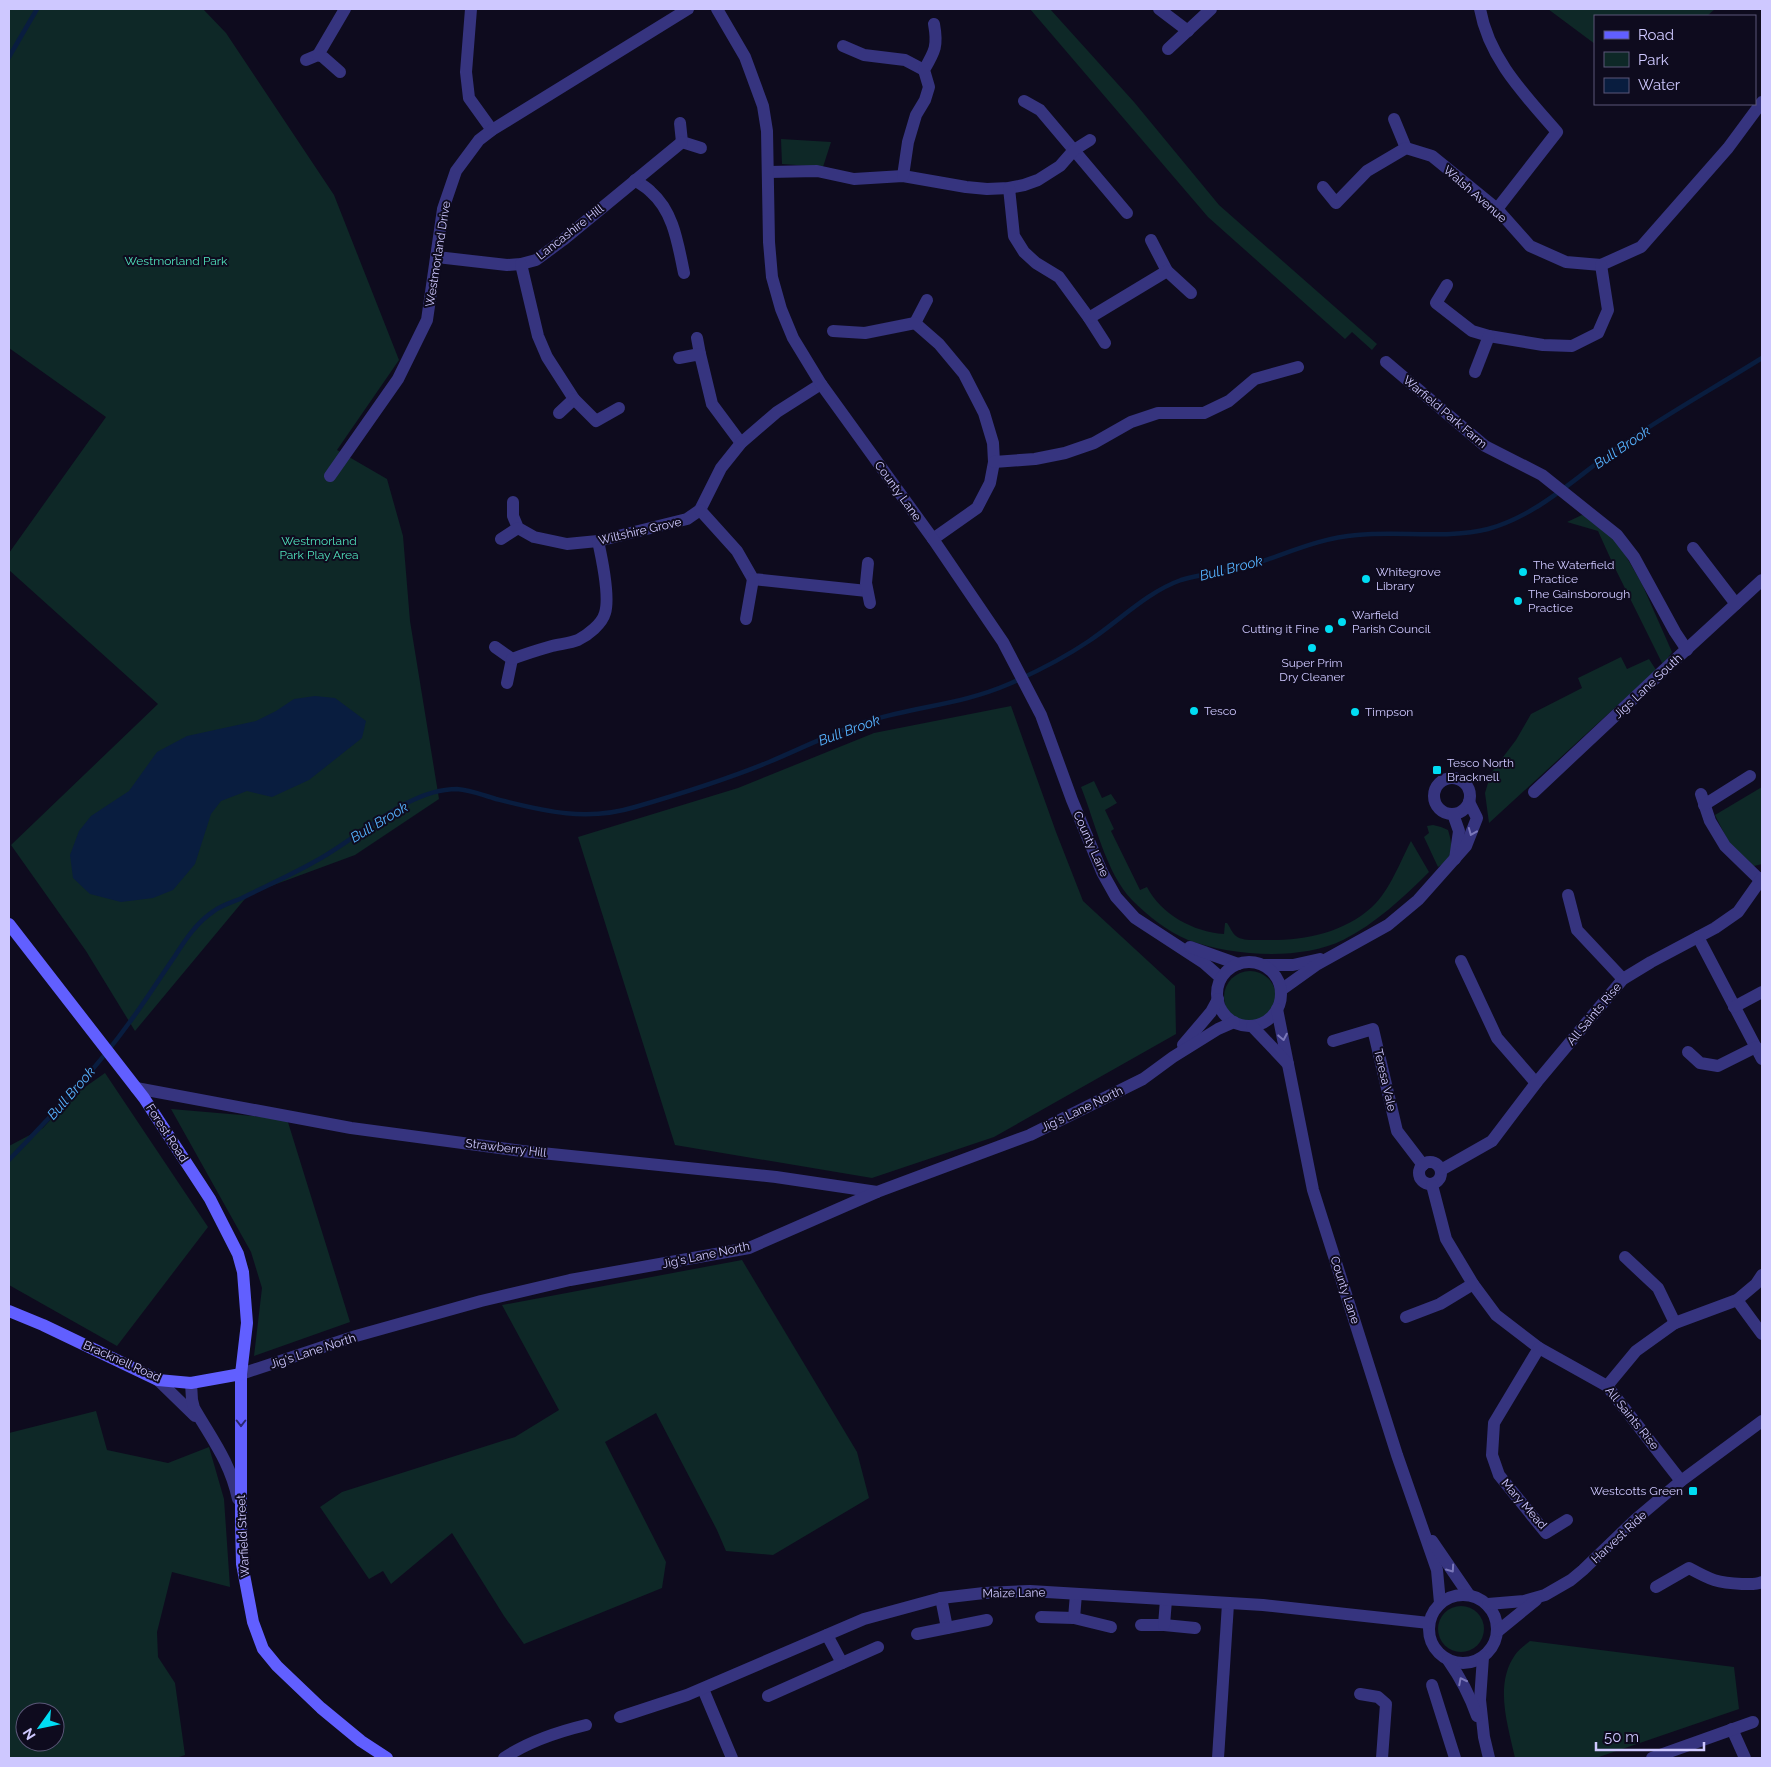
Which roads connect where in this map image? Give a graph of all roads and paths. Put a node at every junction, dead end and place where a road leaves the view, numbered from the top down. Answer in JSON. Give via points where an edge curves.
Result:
{"nodes":[{"id":1,"x":345,"y":9,"type":"edge"},
{"id":2,"x":470,"y":9,"type":"edge"},
{"id":3,"x":688,"y":9,"type":"edge"},
{"id":4,"x":717,"y":9,"type":"edge"},
{"id":5,"x":1159,"y":9,"type":"edge"},
{"id":6,"x":1211,"y":9,"type":"edge"},
{"id":7,"x":1480,"y":9,"type":"edge"},
{"id":8,"x":934,"y":24,"type":"dead end"},
{"id":9,"x":1188,"y":31,"type":"junction"},
{"id":10,"x":843,"y":46,"type":"dead end"},
{"id":11,"x":1168,"y":49,"type":"dead end"},
{"id":12,"x":924,"y":70,"type":"junction"},
{"id":13,"x":340,"y":72,"type":"dead end"},
{"id":14,"x":1024,"y":101,"type":"dead end"},
{"id":15,"x":1762,"y":102,"type":"edge"},
{"id":16,"x":1394,"y":119,"type":"dead end"},
{"id":17,"x":680,"y":123,"type":"dead end"},
{"id":18,"x":492,"y":130,"type":"junction"},
{"id":19,"x":1090,"y":140,"type":"dead end"},
{"id":20,"x":682,"y":142,"type":"junction"},
{"id":21,"x":701,"y":148,"type":"dead end"},
{"id":22,"x":1406,"y":148,"type":"junction"},
{"id":23,"x":1074,"y":150,"type":"junction"},
{"id":24,"x":769,"y":172,"type":"junction"},
{"id":25,"x":903,"y":176,"type":"junction"},
{"id":26,"x":635,"y":180,"type":"junction"},
{"id":27,"x":1323,"y":187,"type":"dead end"},
{"id":28,"x":1009,"y":188,"type":"junction"},
{"id":29,"x":1497,"y":209,"type":"junction"},
{"id":30,"x":1127,"y":213,"type":"dead end"},
{"id":31,"x":1151,"y":240,"type":"dead end"},
{"id":32,"x":437,"y":257,"type":"junction"},
{"id":33,"x":521,"y":264,"type":"junction"},
{"id":34,"x":1602,"y":265,"type":"junction"},
{"id":35,"x":1167,"y":271,"type":"junction"},
{"id":36,"x":684,"y":273,"type":"dead end"},
{"id":37,"x":1447,"y":285,"type":"dead end"},
{"id":38,"x":1191,"y":293,"type":"dead end"},
{"id":39,"x":927,"y":300,"type":"dead end"},
{"id":40,"x":1089,"y":318,"type":"junction"},
{"id":41,"x":915,"y":323,"type":"junction"},
{"id":42,"x":833,"y":331,"type":"dead end"},
{"id":43,"x":1489,"y":336,"type":"junction"},
{"id":44,"x":697,"y":338,"type":"dead end"},
{"id":45,"x":1105,"y":344,"type":"dead end"},
{"id":46,"x":700,"y":354,"type":"junction"},
{"id":47,"x":679,"y":358,"type":"dead end"},
{"id":48,"x":1386,"y":362,"type":"dead end"},
{"id":49,"x":1298,"y":367,"type":"dead end"},
{"id":50,"x":1475,"y":372,"type":"dead end"},
{"id":51,"x":821,"y":384,"type":"junction"},
{"id":52,"x":574,"y":399,"type":"junction"},
{"id":53,"x":619,"y":408,"type":"dead end"},
{"id":54,"x":559,"y":413,"type":"dead end"},
{"id":55,"x":741,"y":442,"type":"junction"},
{"id":56,"x":994,"y":462,"type":"junction"},
{"id":57,"x":330,"y":476,"type":"dead end"},
{"id":58,"x":512,"y":502,"type":"dead end"},
{"id":59,"x":700,"y":510,"type":"junction"},
{"id":60,"x":518,"y":528,"type":"junction"},
{"id":61,"x":501,"y":539,"type":"dead end"},
{"id":62,"x":933,"y":539,"type":"junction"},
{"id":63,"x":598,"y":541,"type":"junction"},
{"id":64,"x":1693,"y":548,"type":"dead end"},
{"id":65,"x":868,"y":563,"type":"dead end"},
{"id":66,"x":753,"y":579,"type":"junction"},
{"id":67,"x":1762,"y":580,"type":"edge"},
{"id":68,"x":1736,"y":604,"type":"junction"},
{"id":69,"x":746,"y":619,"type":"dead end"},
{"id":70,"x":495,"y":647,"type":"dead end"},
{"id":71,"x":1687,"y":650,"type":"junction"},
{"id":72,"x":512,"y":659,"type":"junction"},
{"id":73,"x":508,"y":683,"type":"dead end"},
{"id":74,"x":1750,"y":776,"type":"dead end"},
{"id":75,"x":1534,"y":792,"type":"dead end"},
{"id":76,"x":1469,"y":802,"type":"junction"},
{"id":77,"x":1453,"y":814,"type":"junction"},
{"id":78,"x":1455,"y":860,"type":"junction"},
{"id":79,"x":1761,"y":879,"type":"edge"},
{"id":80,"x":1568,"y":895,"type":"dead end"},
{"id":81,"x":9,"y":924,"type":"edge"},
{"id":82,"x":1698,"y":937,"type":"junction"},
{"id":83,"x":1167,"y":938,"type":"junction"},
{"id":84,"x":1334,"y":955,"type":"junction"},
{"id":85,"x":1461,"y":961,"type":"dead end"},
{"id":86,"x":1238,"y":964,"type":"junction"},
{"id":87,"x":1264,"y":965,"type":"junction"},
{"id":88,"x":1222,"y":978,"type":"junction"},
{"id":89,"x":1624,"y":979,"type":"junction"},
{"id":90,"x":1281,"y":990,"type":"junction"},
{"id":91,"x":1762,"y":992,"type":"edge"},
{"id":92,"x":1218,"y":999,"type":"junction"},
{"id":93,"x":1734,"y":1007,"type":"junction"},
{"id":94,"x":1277,"y":1010,"type":"junction"},
{"id":95,"x":1234,"y":1022,"type":"junction"},
{"id":96,"x":1252,"y":1026,"type":"junction"},
{"id":97,"x":1333,"y":1041,"type":"dead end"},
{"id":98,"x":1756,"y":1047,"type":"junction"},
{"id":99,"x":1688,"y":1052,"type":"dead end"},
{"id":100,"x":1173,"y":1056,"type":"junction"},
{"id":101,"x":1762,"y":1059,"type":"edge"},
{"id":102,"x":1288,"y":1064,"type":"junction"},
{"id":103,"x":1536,"y":1083,"type":"junction"},
{"id":104,"x":136,"y":1088,"type":"junction"},
{"id":105,"x":1423,"y":1165,"type":"junction"},
{"id":106,"x":1441,"y":1170,"type":"junction"},
{"id":107,"x":1432,"y":1185,"type":"junction"},
{"id":108,"x":877,"y":1192,"type":"junction"},
{"id":109,"x":1625,"y":1257,"type":"dead end"},
{"id":110,"x":1762,"y":1275,"type":"edge"},
{"id":111,"x":1472,"y":1284,"type":"junction"},
{"id":112,"x":1737,"y":1300,"type":"junction"},
{"id":113,"x":9,"y":1311,"type":"edge"},
{"id":114,"x":1406,"y":1317,"type":"dead end"},
{"id":115,"x":1675,"y":1323,"type":"junction"},
{"id":116,"x":1762,"y":1334,"type":"edge"},
{"id":117,"x":1539,"y":1348,"type":"junction"},
{"id":118,"x":241,"y":1374,"type":"junction"},
{"id":119,"x":158,"y":1380,"type":"junction"},
{"id":120,"x":191,"y":1383,"type":"junction"},
{"id":121,"x":1607,"y":1386,"type":"junction"},
{"id":122,"x":1762,"y":1421,"type":"edge"},
{"id":123,"x":204,"y":1425,"type":"junction"},
{"id":124,"x":1681,"y":1481,"type":"junction"},
{"id":125,"x":241,"y":1509,"type":"junction"},
{"id":126,"x":1417,"y":1512,"type":"junction"},
{"id":127,"x":1567,"y":1520,"type":"dead end"},
{"id":128,"x":1762,"y":1582,"type":"edge"},
{"id":129,"x":1656,"y":1586,"type":"dead end"},
{"id":130,"x":1076,"y":1594,"type":"junction"},
{"id":131,"x":1545,"y":1594,"type":"junction"},
{"id":132,"x":1469,"y":1595,"type":"junction"},
{"id":133,"x":941,"y":1598,"type":"junction"},
{"id":134,"x":1166,"y":1600,"type":"junction"},
{"id":135,"x":1440,"y":1603,"type":"junction"},
{"id":136,"x":1228,"y":1604,"type":"junction"},
{"id":137,"x":1488,"y":1604,"type":"junction"},
{"id":138,"x":1041,"y":1617,"type":"dead end"},
{"id":139,"x":1074,"y":1618,"type":"junction"},
{"id":140,"x":987,"y":1620,"type":"dead end"},
{"id":141,"x":1429,"y":1623,"type":"junction"},
{"id":142,"x":1141,"y":1625,"type":"dead end"},
{"id":143,"x":1164,"y":1625,"type":"junction"},
{"id":144,"x":1111,"y":1627,"type":"dead end"},
{"id":145,"x":947,"y":1628,"type":"junction"},
{"id":146,"x":1195,"y":1628,"type":"dead end"},
{"id":147,"x":1498,"y":1631,"type":"junction"},
{"id":148,"x":918,"y":1634,"type":"dead end"},
{"id":149,"x":828,"y":1635,"type":"junction"},
{"id":150,"x":878,"y":1647,"type":"dead end"},
{"id":151,"x":1483,"y":1657,"type":"junction"},
{"id":152,"x":1448,"y":1660,"type":"junction"},
{"id":153,"x":842,"y":1663,"type":"junction"},
{"id":154,"x":1432,"y":1685,"type":"dead end"},
{"id":155,"x":703,"y":1689,"type":"junction"},
{"id":156,"x":1360,"y":1694,"type":"dead end"},
{"id":157,"x":768,"y":1696,"type":"dead end"},
{"id":158,"x":620,"y":1717,"type":"dead end"},
{"id":159,"x":1753,"y":1722,"type":"dead end"},
{"id":160,"x":586,"y":1725,"type":"dead end"},
{"id":161,"x":1732,"y":1729,"type":"junction"},
{"id":162,"x":1484,"y":1737,"type":"junction"},
{"id":163,"x":387,"y":1758,"type":"edge"},
{"id":164,"x":504,"y":1758,"type":"edge"},
{"id":165,"x":732,"y":1758,"type":"edge"},
{"id":166,"x":1218,"y":1758,"type":"edge"},
{"id":167,"x":1382,"y":1758,"type":"edge"},
{"id":168,"x":1455,"y":1758,"type":"edge"},
{"id":169,"x":1489,"y":1758,"type":"edge"},
{"id":170,"x":1652,"y":1758,"type":"edge"},
{"id":171,"x":1745,"y":1758,"type":"edge"}],
"edges":[{"from":1,"to":13,"type":"street","via":[[312,58],[323,57]]},
{"from":2,"to":18,"type":"street","via":[[466,72],[469,98]]},
{"from":3,"to":18,"type":"street","name":"Westmorland Drive"},
{"from":4,"to":24,"type":"street","name":"County Lane","via":[[745,57],[763,106]]},
{"from":5,"to":9,"type":"street"},
{"from":6,"to":9,"type":"street"},
{"from":7,"to":29,"type":"street","via":[[1490,42],[1510,78],[1557,132]]},
{"from":8,"to":12,"type":"street","via":[[937,41]]},
{"from":9,"to":11,"type":"street"},
{"from":10,"to":12,"type":"street","via":[[864,55],[905,60]]},
{"from":12,"to":25,"type":"street","via":[[929,86],[908,142]]},
{"from":14,"to":23,"type":"street","via":[[1040,110]]},
{"from":15,"to":34,"type":"street","name":"Walsh Avenue","via":[[1728,148],[1641,247]]},
{"from":16,"to":22,"type":"street"},
{"from":17,"to":20,"type":"street"},
{"from":18,"to":32,"type":"street","name":"Westmorland Drive","via":[[479,140],[456,171],[443,209]]},
{"from":19,"to":23,"type":"street"},
{"from":20,"to":21,"type":"street"},
{"from":20,"to":26,"type":"street","name":"Lancashire Hill"},
{"from":22,"to":27,"type":"street","via":[[1367,171],[1336,203]]},
{"from":22,"to":29,"type":"street","name":"Walsh Avenue","via":[[1432,156]]},
{"from":23,"to":28,"type":"street","via":[[1060,166],[1038,180]]},
{"from":23,"to":30,"type":"street"},
{"from":24,"to":25,"type":"street","via":[[817,171],[854,179]]},
{"from":24,"to":51,"type":"street","name":"County Lane","via":[[772,277],[793,338]]},
{"from":25,"to":28,"type":"street","via":[[966,187]]},
{"from":26,"to":33,"type":"street","name":"Lancashire Hill","via":[[536,260]]},
{"from":26,"to":36,"type":"street","via":[[652,192],[664,207],[674,229]]},
{"from":28,"to":40,"type":"street","via":[[1014,236],[1036,263],[1059,277]]},
{"from":29,"to":34,"type":"street","name":"Walsh Avenue","via":[[1530,246],[1566,262]]},
{"from":31,"to":35,"type":"street"},
{"from":32,"to":33,"type":"street","name":"Lancashire Hill"},
{"from":32,"to":57,"type":"street","name":"Westmorland Drive","via":[[427,320],[409,359]]},
{"from":33,"to":52,"type":"street","via":[[538,336]]},
{"from":34,"to":43,"type":"street","via":[[1608,310],[1598,333],[1572,346]]},
{"from":35,"to":38,"type":"street"},
{"from":35,"to":40,"type":"street"},
{"from":37,"to":43,"type":"street","via":[[1436,304],[1472,331]]},
{"from":39,"to":41,"type":"street"},
{"from":40,"to":45,"type":"street"},
{"from":41,"to":42,"type":"street","via":[[865,333]]},
{"from":41,"to":56,"type":"street","via":[[939,344],[964,374],[984,413],[994,443]]},
{"from":43,"to":50,"type":"street"},
{"from":44,"to":46,"type":"street"},
{"from":46,"to":47,"type":"street"},
{"from":46,"to":55,"type":"street","via":[[712,404]]},
{"from":48,"to":71,"type":"street","name":"Warfield Park Farm","via":[[1484,446],[1542,475],[1617,535],[1634,557]]},
{"from":49,"to":56,"type":"street","via":[[1255,379],[1229,401],[1204,413],[1158,414],[1131,422],[1094,443],[1065,453]]},
{"from":51,"to":55,"type":"street","via":[[778,412]]},
{"from":51,"to":62,"type":"street","name":"County Lane"},
{"from":52,"to":53,"type":"street","via":[[596,420]]},
{"from":52,"to":54,"type":"street"},
{"from":55,"to":59,"type":"street","via":[[721,468]]},
{"from":56,"to":62,"type":"street","via":[[990,483],[977,508]]},
{"from":58,"to":60,"type":"street"},
{"from":59,"to":63,"type":"street","name":"Wiltshire Grove","via":[[687,519]]},
{"from":59,"to":66,"type":"street","via":[[737,551]]},
{"from":60,"to":61,"type":"street"},
{"from":60,"to":63,"type":"street","name":"Wiltshire Grove","via":[[534,537],[567,544]]},
{"from":62,"to":83,"type":"street","name":"County Lane","via":[[997,633],[1032,695],[1072,800],[1116,897],[1135,918]]},
{"from":63,"to":72,"type":"street","via":[[605,590],[605,614],[600,622],[578,640]]},
{"from":64,"to":68,"type":"street"},
{"from":65,"to":66,"type":"street","via":[[868,597],[809,584]]},
{"from":66,"to":69,"type":"street"},
{"from":67,"to":68,"type":"street","name":"Jigs Lane South"},
{"from":68,"to":71,"type":"street","name":"Jigs Lane South"},
{"from":70,"to":72,"type":"street"},
{"from":71,"to":75,"type":"street","name":"Jigs Lane South"},
{"from":72,"to":73,"type":"street"},
{"from":74,"to":79,"type":"street","via":[[1702,800],[1725,846]]},
{"from":76,"to":77,"type":"street","via":[[1461,812]]},
{"from":76,"to":77,"type":"street","via":[[1470,791],[1462,780],[1448,778],[1442,781],[1436,789],[1436,802],[1442,810]]},
{"from":76,"to":78,"type":"street","one_way":true,"via":[[1477,818],[1466,846]]},
{"from":77,"to":78,"type":"street","via":[[1459,831]]},
{"from":78,"to":84,"type":"street","via":[[1418,900],[1388,925]]},
{"from":79,"to":82,"type":"street","name":"All Saints Rise","via":[[1738,912]]},
{"from":80,"to":89,"type":"street","via":[[1577,930]]},
{"from":81,"to":104,"type":"main road","name":"Forest Road"},
{"from":82,"to":89,"type":"street","name":"All Saints Rise"},
{"from":82,"to":93,"type":"street"},
{"from":83,"to":86,"type":"street","name":"County Lane"},
{"from":83,"to":88,"type":"street","name":"County Lane"},
{"from":84,"to":87,"type":"street","via":[[1293,965]]},
{"from":84,"to":90,"type":"street"},
{"from":85,"to":103,"type":"street","via":[[1497,1038]]},
{"from":86,"to":87,"type":"street"},
{"from":86,"to":88,"type":"street","via":[[1228,969]]},
{"from":87,"to":90,"type":"street","via":[[1273,972]]},
{"from":88,"to":92,"type":"street","via":[[1217,990]]},
{"from":89,"to":103,"type":"street","name":"All Saints Rise"},
{"from":90,"to":94,"type":"street"},
{"from":91,"to":93,"type":"street"},
{"from":92,"to":95,"type":"street","via":[[1222,1011]]},
{"from":92,"to":100,"type":"street","name":"Jig's Lane North","via":[[1202,1024]]},
{"from":93,"to":98,"type":"street"},
{"from":94,"to":96,"type":"street","via":[[1269,1020]]},
{"from":94,"to":102,"type":"street","name":"County Lane","one_way":true},
{"from":95,"to":96,"type":"street"},
{"from":95,"to":100,"type":"street","name":"Jig's Lane North"},
{"from":96,"to":102,"type":"street"},
{"from":97,"to":105,"type":"street","name":"Teresa Vale","via":[[1374,1029],[1397,1131]]},
{"from":98,"to":99,"type":"street","via":[[1718,1066],[1700,1063]]},
{"from":98,"to":101,"type":"street"},
{"from":100,"to":108,"type":"street","name":"Jig's Lane North","via":[[1143,1079],[1030,1135]]},
{"from":102,"to":126,"type":"street","name":"County Lane","via":[[1313,1190]]},
{"from":103,"to":106,"type":"street","name":"All Saints Rise","via":[[1492,1141]]},
{"from":104,"to":108,"type":"street","name":"Strawberry Hill","via":[[351,1128],[522,1151],[776,1177]]},
{"from":104,"to":118,"type":"main road","name":"Forest Road","via":[[210,1199],[238,1254],[243,1272],[247,1323]]},
{"from":105,"to":106,"type":"street","via":[[1432,1162]]},
{"from":105,"to":107,"type":"street","name":"All Saints Rise","via":[[1420,1179]]},
{"from":106,"to":107,"type":"street","name":"All Saints Rise","via":[[1439,1181]]},
{"from":107,"to":111,"type":"street","name":"All Saints Rise","via":[[1446,1239]]},
{"from":108,"to":118,"type":"street","name":"Jig's Lane North","via":[[749,1248],[570,1280],[481,1301],[356,1336]]},
{"from":109,"to":115,"type":"street","via":[[1658,1288]]},
{"from":110,"to":112,"type":"street"},
{"from":111,"to":114,"type":"street","via":[[1440,1304]]},
{"from":111,"to":117,"type":"street","name":"All Saints Rise","via":[[1496,1315]]},
{"from":112,"to":115,"type":"street"},
{"from":112,"to":116,"type":"street"},
{"from":113,"to":119,"type":"main road","name":"Bracknell Road"},
{"from":115,"to":121,"type":"street","via":[[1636,1351]]},
{"from":117,"to":121,"type":"street","name":"All Saints Rise"},
{"from":117,"to":127,"type":"street","name":"Mary Mead","via":[[1494,1423],[1492,1455],[1499,1476],[1546,1533]]},
{"from":118,"to":120,"type":"main road","name":"Bracknell Road"},
{"from":118,"to":125,"type":"main road","name":"Warfield Street","one_way":true},
{"from":119,"to":120,"type":"main road","name":"Bracknell Road"},
{"from":119,"to":123,"type":"street"},
{"from":120,"to":123,"type":"street","via":[[192,1400]]},
{"from":121,"to":124,"type":"street","name":"All Saints Rise"},
{"from":122,"to":124,"type":"street","name":"Harvest Ride"},
{"from":123,"to":125,"type":"street","via":[[234,1480]]},
{"from":124,"to":131,"type":"street","name":"Harvest Ride","via":[[1583,1570]]},
{"from":125,"to":163,"type":"main road","name":"Warfield Street","via":[[242,1564],[253,1622],[263,1649],[321,1708]]},
{"from":126,"to":132,"type":"street","name":"County Lane","one_way":true},
{"from":126,"to":135,"type":"street","name":"County Lane","via":[[1437,1570]]},
{"from":128,"to":129,"type":"street","via":[[1755,1585],[1722,1583],[1689,1568]]},
{"from":130,"to":133,"type":"street","name":"Maize Lane","via":[[1030,1591]]},
{"from":130,"to":134,"type":"street","name":"Maize Lane"},
{"from":130,"to":139,"type":"street"},
{"from":131,"to":137,"type":"street","name":"Harvest Ride","via":[[1524,1601]]},
{"from":131,"to":147,"type":"street","name":"Harvest Ride"},
{"from":132,"to":135,"type":"street","via":[[1454,1595]]},
{"from":132,"to":137,"type":"street"},
{"from":133,"to":145,"type":"street"},
{"from":133,"to":149,"type":"street","name":"Maize Lane","via":[[864,1619]]},
{"from":134,"to":136,"type":"street","name":"Maize Lane"},
{"from":134,"to":143,"type":"street"},
{"from":135,"to":141,"type":"street"},
{"from":136,"to":141,"type":"street","name":"Maize Lane"},
{"from":136,"to":166,"type":"street"},
{"from":137,"to":147,"type":"street","via":[[1496,1617]]},
{"from":138,"to":139,"type":"street"},
{"from":139,"to":144,"type":"street"},
{"from":140,"to":145,"type":"street"},
{"from":141,"to":152,"type":"street","via":[[1432,1643]]},
{"from":142,"to":143,"type":"street"},
{"from":143,"to":146,"type":"street"},
{"from":145,"to":148,"type":"street"},
{"from":147,"to":151,"type":"street","via":[[1494,1645]]},
{"from":149,"to":153,"type":"street"},
{"from":149,"to":155,"type":"street","name":"Maize Lane"},
{"from":150,"to":153,"type":"street"},
{"from":151,"to":152,"type":"street","via":[[1461,1663]]},
{"from":151,"to":162,"type":"street","via":[[1480,1700]]},
{"from":162,"to":152,"type":"street","one_way":true,"via":[[1472,1702]]},
{"from":153,"to":157,"type":"street"},
{"from":154,"to":168,"type":"street"},
{"from":155,"to":158,"type":"street","name":"Maize Lane"},
{"from":155,"to":165,"type":"street"},
{"from":156,"to":167,"type":"street","via":[[1378,1697],[1386,1704]]},
{"from":159,"to":161,"type":"street"},
{"from":160,"to":164,"type":"street","via":[[556,1732]]},
{"from":161,"to":170,"type":"street"},
{"from":161,"to":171,"type":"street"},
{"from":162,"to":169,"type":"street"}]}
